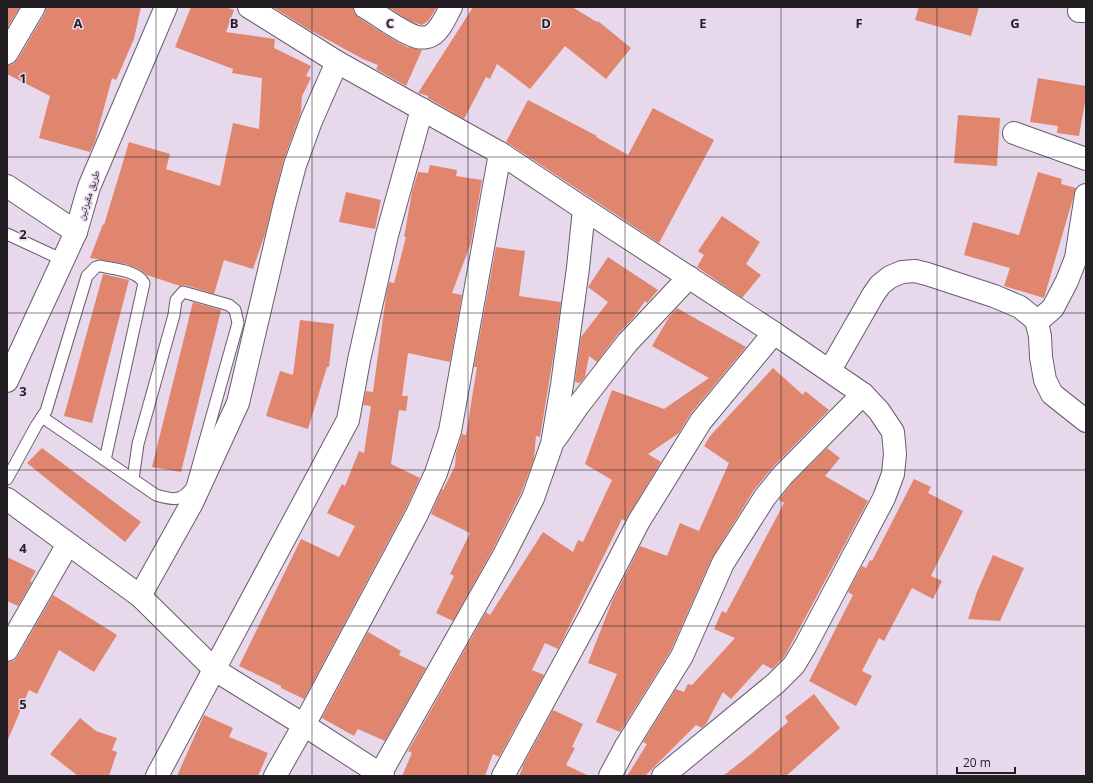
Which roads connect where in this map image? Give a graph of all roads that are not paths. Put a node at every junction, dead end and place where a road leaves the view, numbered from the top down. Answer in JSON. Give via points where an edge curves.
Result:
{"nodes":[{"id":1,"x":34,"y":7,"type":"edge"},
{"id":2,"x":166,"y":7,"type":"edge"},
{"id":3,"x":249,"y":7,"type":"edge"},
{"id":4,"x":365,"y":7,"type":"edge"},
{"id":5,"x":452,"y":7,"type":"edge"},
{"id":6,"x":7,"y":53,"type":"edge"},
{"id":7,"x":337,"y":62,"type":"junction"},
{"id":8,"x":422,"y":109,"type":"junction"},
{"id":9,"x":1014,"y":133,"type":"dead end"},
{"id":10,"x":500,"y":153,"type":"junction"},
{"id":11,"x":1086,"y":159,"type":"edge"},
{"id":12,"x":7,"y":186,"type":"edge"},
{"id":13,"x":1086,"y":195,"type":"edge"},
{"id":14,"x":584,"y":209,"type":"junction"},
{"id":15,"x":76,"y":232,"type":"junction"},
{"id":16,"x":7,"y":234,"type":"edge"},
{"id":17,"x":63,"y":260,"type":"junction"},
{"id":18,"x":689,"y":277,"type":"junction"},
{"id":19,"x":1037,"y":322,"type":"junction"},
{"id":20,"x":774,"y":333,"type":"junction"},
{"id":21,"x":830,"y":370,"type":"junction"},
{"id":22,"x":7,"y":381,"type":"edge"},
{"id":23,"x":863,"y":394,"type":"junction"},
{"id":24,"x":42,"y":417,"type":"junction"},
{"id":25,"x":1086,"y":421,"type":"edge"},
{"id":26,"x":552,"y":444,"type":"junction"},
{"id":27,"x":105,"y":460,"type":"junction"},
{"id":28,"x":7,"y":479,"type":"edge"},
{"id":29,"x":133,"y":479,"type":"junction"},
{"id":30,"x":7,"y":499,"type":"edge"},
{"id":31,"x":68,"y":544,"type":"junction"},
{"id":32,"x":140,"y":596,"type":"junction"},
{"id":33,"x":7,"y":650,"type":"edge"},
{"id":34,"x":214,"y":670,"type":"junction"},
{"id":35,"x":304,"y":725,"type":"junction"},
{"id":36,"x":381,"y":775,"type":"edge"},
{"id":37,"x":157,"y":776,"type":"edge"},
{"id":38,"x":275,"y":776,"type":"edge"},
{"id":39,"x":503,"y":776,"type":"edge"},
{"id":40,"x":610,"y":776,"type":"edge"},
{"id":41,"x":662,"y":776,"type":"edge"}],
"edges":[{"from":1,"to":6,"type":"street"},
{"from":2,"to":15,"type":"street","name":"طريق مقبرتين","via":[[89,187]]},
{"from":3,"to":7,"type":"street"},
{"from":4,"to":5,"type":"street","via":[[408,33],[426,38],[440,26]]},
{"from":7,"to":8,"type":"street"},
{"from":7,"to":32,"type":"street","via":[[295,165],[238,403],[192,503]]},
{"from":8,"to":10,"type":"street"},
{"from":8,"to":34,"type":"street","via":[[387,235],[348,420]]},
{"from":9,"to":11,"type":"street"},
{"from":10,"to":14,"type":"street"},
{"from":10,"to":35,"type":"street","via":[[450,430],[436,473],[414,521]]},
{"from":12,"to":15,"type":"street"},
{"from":13,"to":19,"type":"street","via":[[1076,258],[1053,308]]},
{"from":14,"to":18,"type":"street"},
{"from":14,"to":26,"type":"street","via":[[571,327]]},
{"from":15,"to":17,"type":"street","name":"طريق مقبرتين"},
{"from":16,"to":17,"type":"lane"},
{"from":17,"to":22,"type":"street","name":"طريق مقبرتين"},
{"from":18,"to":20,"type":"street"},
{"from":18,"to":26,"type":"street","via":[[627,342]]},
{"from":19,"to":21,"type":"street","via":[[1020,306],[994,296],[928,274],[902,272],[880,285]]},
{"from":19,"to":25,"type":"street","via":[[1045,380],[1052,394]]},
{"from":20,"to":21,"type":"street"},
{"from":20,"to":39,"type":"street","via":[[701,422],[639,521]]},
{"from":21,"to":23,"type":"street"},
{"from":23,"to":40,"type":"street","via":[[782,476],[765,497],[723,563],[682,656]]},
{"from":23,"to":41,"type":"street","via":[[879,410],[893,432],[893,474],[884,498],[794,664],[776,683]]},
{"from":24,"to":27,"type":"lane"},
{"from":24,"to":27,"type":"lane","via":[[53,390],[87,276],[100,266],[139,276],[144,283]]},
{"from":24,"to":28,"type":"lane"},
{"from":26,"to":36,"type":"street","via":[[520,526]]},
{"from":27,"to":29,"type":"lane"},
{"from":29,"to":29,"type":"lane","via":[[138,444],[176,300],[183,292],[229,305],[235,310],[238,323],[192,487],[186,495],[176,499],[168,498],[156,495]]},
{"from":30,"to":31,"type":"street"},
{"from":31,"to":32,"type":"street"},
{"from":31,"to":33,"type":"street"},
{"from":32,"to":34,"type":"street"},
{"from":34,"to":35,"type":"street"},
{"from":34,"to":37,"type":"street"},
{"from":35,"to":36,"type":"street"},
{"from":35,"to":38,"type":"street"}]}
